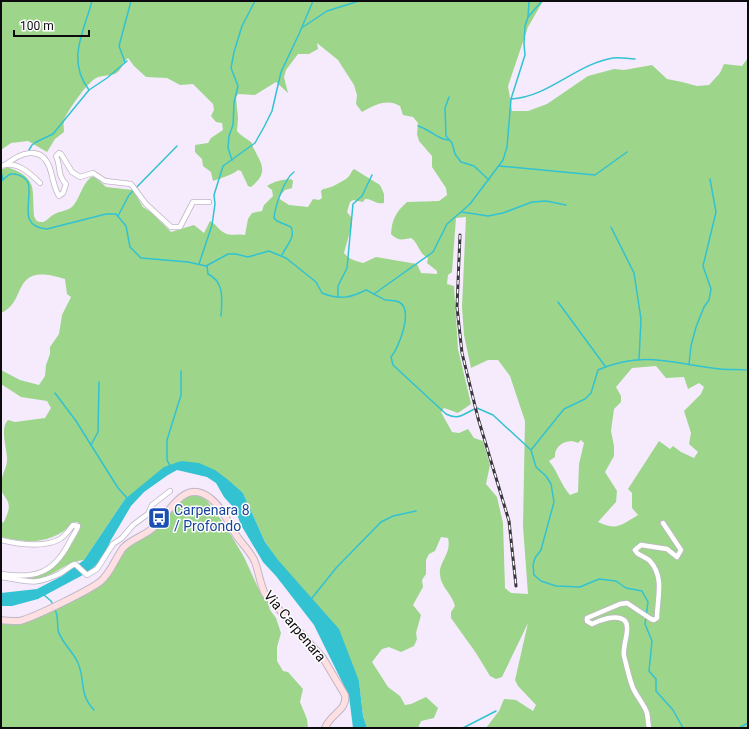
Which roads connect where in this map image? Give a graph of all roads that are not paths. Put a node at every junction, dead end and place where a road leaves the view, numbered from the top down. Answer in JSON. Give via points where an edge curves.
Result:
{"nodes":[{"id":1,"x":3,"y":166,"type":"edge"},
{"id":2,"x":40,"y":183,"type":"dead end"},
{"id":3,"x":209,"y":202,"type":"dead end"},
{"id":4,"x":170,"y":491,"type":"dead end"},
{"id":5,"x":663,"y":523,"type":"dead end"},
{"id":6,"x":1,"y":540,"type":"edge"},
{"id":7,"x":1,"y":574,"type":"edge"},
{"id":8,"x":1,"y":577,"type":"edge"},
{"id":9,"x":1,"y":620,"type":"edge"},
{"id":10,"x":325,"y":728,"type":"edge"},
{"id":11,"x":649,"y":728,"type":"edge"}],
"edges":[{"from":1,"to":2,"type":"street","via":[[22,168]]},
{"from":1,"to":3,"type":"street","via":[[24,153],[39,154],[49,166],[59,196],[66,184],[59,175],[60,163],[56,156],[59,153],[72,172],[80,176],[93,173],[105,181],[131,184],[141,198],[171,228],[180,227],[193,202]]},
{"from":4,"to":8,"type":"street","via":[[152,505],[148,514],[113,544],[97,569],[87,575],[75,564],[62,573],[35,582],[20,582]]},
{"from":5,"to":11,"type":"street","via":[[681,550],[677,557],[667,549],[641,544],[635,550],[637,554],[649,560],[659,581],[657,618],[654,620],[645,616],[627,603],[587,618],[592,624],[617,618],[627,624],[624,654],[630,681],[646,712]]},
{"from":6,"to":7,"type":"street","via":[[24,544],[48,542],[61,538],[73,525],[78,526],[66,549],[43,572],[31,576]]},
{"from":9,"to":10,"type":"street","name":"Via Carpenara","via":[[20,620],[88,590],[110,571],[123,548],[130,541],[154,528],[177,500],[185,494],[202,493],[218,505],[251,555],[265,594],[323,658],[345,695],[344,706]]}]}
